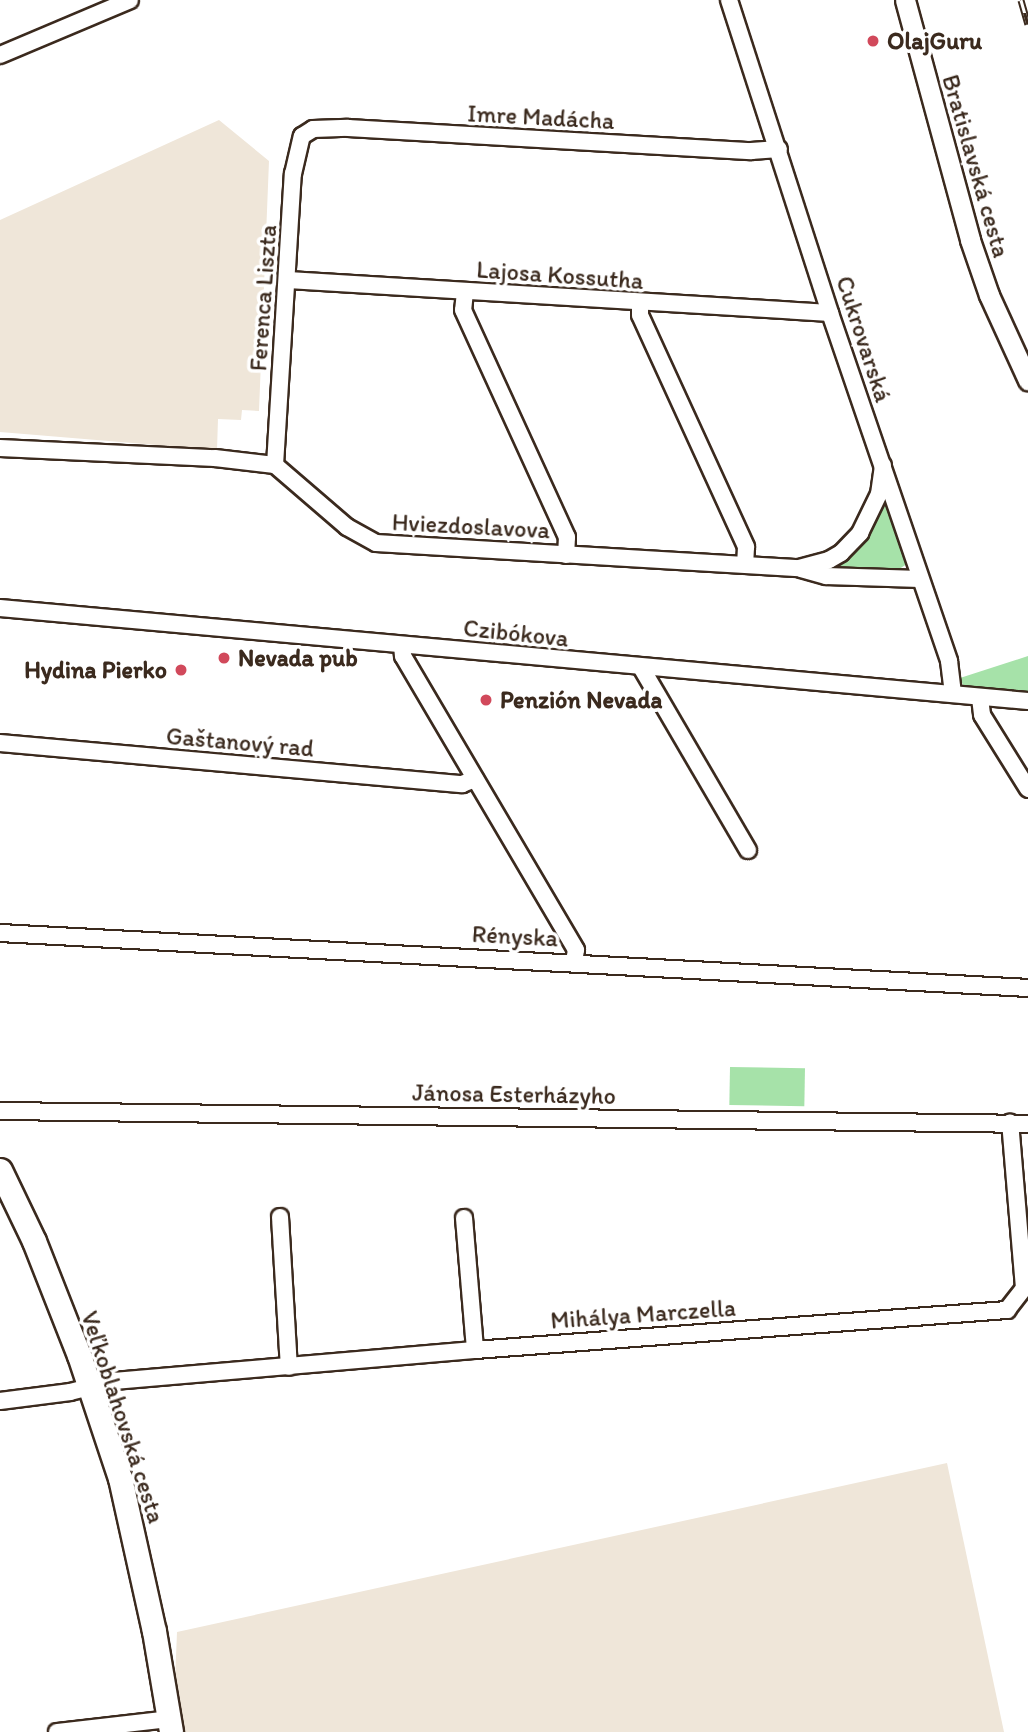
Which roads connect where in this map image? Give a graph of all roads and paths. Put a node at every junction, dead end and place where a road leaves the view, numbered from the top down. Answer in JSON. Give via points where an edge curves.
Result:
{"nodes":[{"id":1,"x":130,"y":0,"type":"edge"},
{"id":2,"x":729,"y":0,"type":"edge"},
{"id":3,"x":905,"y":0,"type":"edge"},
{"id":4,"x":0,"y":55,"type":"edge"},
{"id":5,"x":302,"y":136,"type":"joint"},
{"id":6,"x":779,"y":149,"type":"junction"},
{"id":7,"x":288,"y":280,"type":"junction"},
{"id":8,"x":464,"y":292,"type":"junction"},
{"id":9,"x":640,"y":303,"type":"junction"},
{"id":10,"x":830,"y":313,"type":"junction"},
{"id":11,"x":1028,"y":380,"type":"edge"},
{"id":12,"x":0,"y":448,"type":"edge"},
{"id":13,"x":275,"y":465,"type":"junction"},
{"id":14,"x":883,"y":465,"type":"junction"},
{"id":15,"x":566,"y":555,"type":"junction"},
{"id":16,"x":745,"y":564,"type":"junction"},
{"id":17,"x":799,"y":568,"type":"junction"},
{"id":18,"x":920,"y":579,"type":"junction"},
{"id":19,"x":0,"y":608,"type":"edge"},
{"id":20,"x":402,"y":645,"type":"junction"},
{"id":21,"x":641,"y":667,"type":"junction"},
{"id":22,"x":953,"y":693,"type":"junction"},
{"id":23,"x":980,"y":698,"type":"junction"},
{"id":24,"x":1028,"y":701,"type":"edge"},
{"id":25,"x":0,"y":743,"type":"edge"},
{"id":26,"x":475,"y":779,"type":"junction"},
{"id":27,"x":1028,"y":789,"type":"edge"},
{"id":28,"x":748,"y":850,"type":"dead end"},
{"id":29,"x":0,"y":933,"type":"edge"},
{"id":30,"x":574,"y":961,"type":"junction"},
{"id":31,"x":1028,"y":988,"type":"edge"},
{"id":32,"x":0,"y":1111,"type":"edge"},
{"id":33,"x":1010,"y":1123,"type":"junction"},
{"id":34,"x":1028,"y":1124,"type":"edge"},
{"id":35,"x":0,"y":1170,"type":"edge"},
{"id":36,"x":280,"y":1217,"type":"dead end"},
{"id":37,"x":464,"y":1218,"type":"dead end"},
{"id":38,"x":475,"y":1350,"type":"junction"},
{"id":39,"x":289,"y":1367,"type":"junction"},
{"id":40,"x":91,"y":1387,"type":"junction"},
{"id":41,"x":0,"y":1402,"type":"edge"},
{"id":42,"x":170,"y":1725,"type":"edge"},
{"id":43,"x":58,"y":1732,"type":"edge"}],
"edges":[{"from":1,"to":4,"type":"street"},
{"from":2,"to":6,"type":"street","name":"Cukrovarská"},
{"from":3,"to":11,"type":"street","name":"Bratislavská cesta","via":[[970,240]]},
{"from":5,"to":6,"type":"street","name":"Imre Madácha","via":[[313,129],[348,128]]},
{"from":5,"to":7,"type":"street","name":"Ferenca Liszta","via":[[293,174]]},
{"from":6,"to":10,"type":"street","name":"Cukrovarská"},
{"from":7,"to":8,"type":"street","name":"Lajosa Kossutha"},
{"from":7,"to":13,"type":"street","name":"Ferenca Liszta"},
{"from":8,"to":9,"type":"street","name":"Lajosa Kossutha"},
{"from":8,"to":15,"type":"street","via":[[463,310],[567,537]]},
{"from":9,"to":10,"type":"street","name":"Lajosa Kossutha"},
{"from":9,"to":16,"type":"street","via":[[640,315],[746,547]]},
{"from":10,"to":14,"type":"street","name":"Cukrovarská"},
{"from":12,"to":13,"type":"street"},
{"from":13,"to":15,"type":"street","name":"Hviezdoslavova","via":[[347,527],[376,543]]},
{"from":14,"to":17,"type":"street","name":"Hviezdoslavova","via":[[879,494],[860,533],[829,561]]},
{"from":14,"to":18,"type":"street","name":"Cukrovarská"},
{"from":15,"to":16,"type":"street","name":"Hviezdoslavova"},
{"from":16,"to":17,"type":"street","name":"Hviezdoslavova"},
{"from":17,"to":18,"type":"street","name":"Hviezdoslavova","via":[[826,576]]},
{"from":18,"to":22,"type":"street","name":"Cukrovarská","via":[[949,660]]},
{"from":19,"to":20,"type":"street","name":"Czibókova"},
{"from":20,"to":21,"type":"street","name":"Czibókova"},
{"from":20,"to":26,"type":"street","via":[[403,656]]},
{"from":21,"to":22,"type":"street","name":"Czibókova"},
{"from":21,"to":28,"type":"street"},
{"from":22,"to":23,"type":"street","name":"Czibókova"},
{"from":23,"to":24,"type":"street","name":"Czibókova"},
{"from":23,"to":27,"type":"street","via":[[982,715]]},
{"from":25,"to":26,"type":"street","name":"Gaštanový rad","via":[[462,784]]},
{"from":26,"to":30,"type":"street","via":[[576,950]]},
{"from":29,"to":30,"type":"street","name":"Rényska"},
{"from":30,"to":31,"type":"street","name":"Rényska"},
{"from":32,"to":33,"type":"street","name":"Jánosa Esterházyho"},
{"from":33,"to":34,"type":"street","name":"Jánosa Esterházyho"},
{"from":33,"to":38,"type":"street","name":"Mihálya Marczella","via":[[1024,1287],[1007,1310]]},
{"from":35,"to":40,"type":"main road","name":"Veľkoblahovská cesta","via":[[34,1241]]},
{"from":36,"to":39,"type":"street"},
{"from":37,"to":38,"type":"street"},
{"from":38,"to":39,"type":"street","name":"Mihálya Marczella"},
{"from":39,"to":40,"type":"street","name":"Mihálya Marczella","via":[[113,1381]]},
{"from":40,"to":41,"type":"street","name":"Mihálya Marczella"},
{"from":40,"to":42,"type":"main road","name":"Veľkoblahovská cesta","via":[[132,1523]]},
{"from":42,"to":43,"type":"street"}]}
